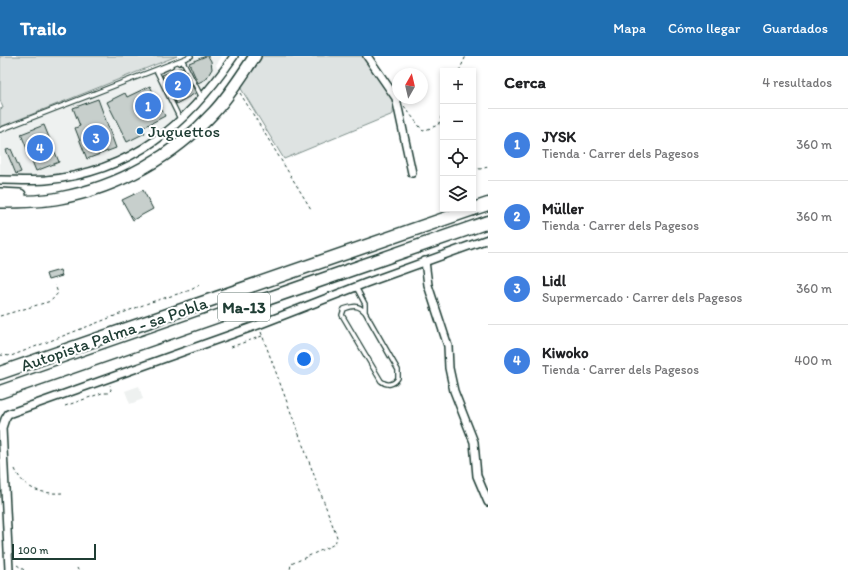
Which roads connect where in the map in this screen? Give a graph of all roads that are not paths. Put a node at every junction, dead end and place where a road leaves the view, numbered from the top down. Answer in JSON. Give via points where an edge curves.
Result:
{"nodes":[{"id":1,"x":191,"y":56,"type":"edge"},
{"id":2,"x":234,"y":56,"type":"edge"},
{"id":3,"x":247,"y":56,"type":"edge"},
{"id":4,"x":255,"y":56,"type":"edge"},
{"id":5,"x":367,"y":56,"type":"edge"},
{"id":6,"x":203,"y":99,"type":"junction"},
{"id":7,"x":181,"y":121,"type":"junction"},
{"id":8,"x":0,"y":130,"type":"edge"},
{"id":9,"x":412,"y":173,"type":"dead end"},
{"id":10,"x":0,"y":180,"type":"edge"},
{"id":11,"x":0,"y":194,"type":"edge"},
{"id":12,"x":0,"y":202,"type":"edge"},
{"id":13,"x":488,"y":204,"type":"edge"},
{"id":14,"x":476,"y":208,"type":"edge"},
{"id":15,"x":464,"y":212,"type":"edge"},
{"id":16,"x":488,"y":222,"type":"edge"},
{"id":17,"x":488,"y":240,"type":"edge"},
{"id":18,"x":425,"y":261,"type":"junction"},
{"id":19,"x":356,"y":287,"type":"junction"},
{"id":20,"x":365,"y":312,"type":"junction"},
{"id":21,"x":0,"y":373,"type":"edge"},
{"id":22,"x":0,"y":392,"type":"edge"},
{"id":23,"x":488,"y":502,"type":"edge"},
{"id":24,"x":9,"y":570,"type":"edge"}],
"edges":[{"from":1,"to":8,"type":"lane"},
{"from":2,"to":6,"type":"street"},
{"from":3,"to":11,"type":"highway","via":[[206,112],[177,138],[145,160],[104,179],[73,189],[29,195]]},
{"from":4,"to":12,"type":"highway","via":[[214,112],[168,153],[104,186],[70,196],[40,201]]},
{"from":5,"to":9,"type":"street","via":[[396,98]]},
{"from":6,"to":7,"type":"street"},
{"from":6,"to":7,"type":"lane","via":[[183,61],[157,72]]},
{"from":7,"to":10,"type":"street","via":[[154,142],[126,158],[103,167],[61,178]]},
{"from":13,"to":14,"type":"highway","name":"Autopista Palma - sa Pobla","number":"Ma-13"},
{"from":15,"to":21,"type":"highway","name":"Autopista Palma - sa Pobla","number":"Ma-13"},
{"from":16,"to":22,"type":"highway","name":"Autopista Palma - sa Pobla","number":"Ma-13"},
{"from":17,"to":18,"type":"street"},
{"from":18,"to":19,"type":"street"},
{"from":18,"to":23,"type":"street","via":[[428,285],[448,346],[454,391],[474,442],[477,476]]},
{"from":19,"to":20,"type":"lane","via":[[365,304]]},
{"from":19,"to":24,"type":"street","via":[[258,325],[11,413],[4,419],[2,437]]},
{"from":20,"to":20,"type":"lane","via":[[398,370],[398,378],[390,384],[381,381],[342,315],[344,309],[353,306],[361,307]]}]}
